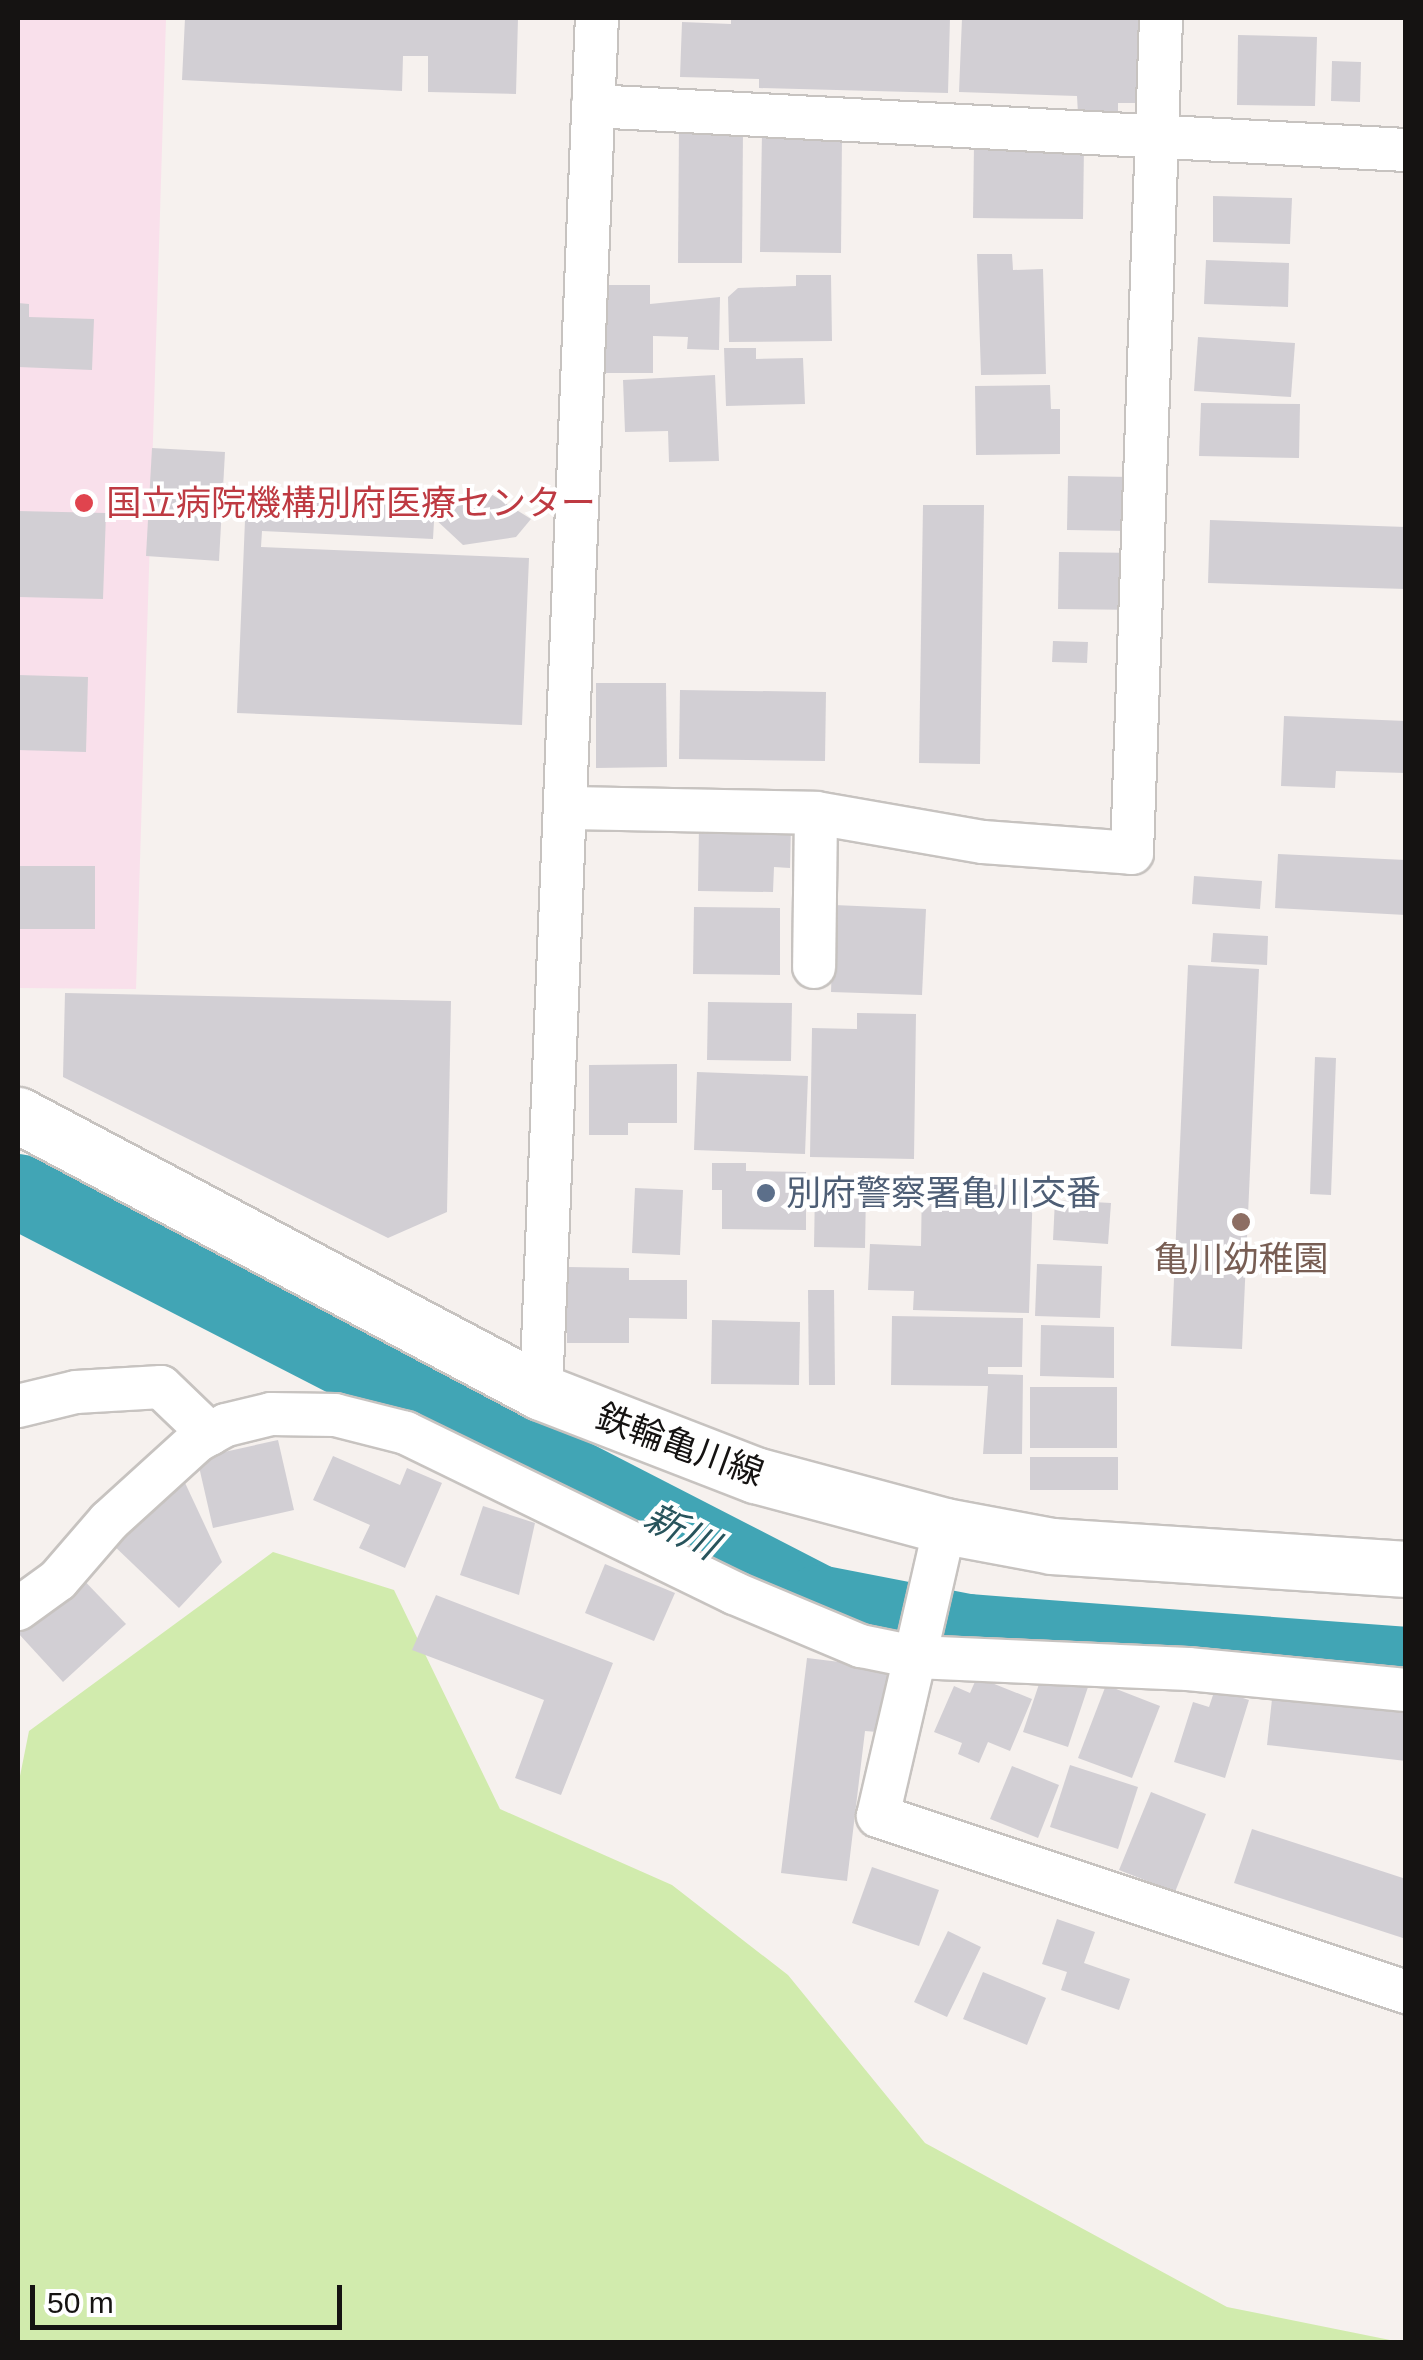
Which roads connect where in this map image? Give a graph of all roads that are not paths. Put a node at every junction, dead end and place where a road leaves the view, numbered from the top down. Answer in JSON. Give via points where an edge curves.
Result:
{"nodes":[{"id":1,"x":597,"y":18,"type":"edge"},
{"id":2,"x":1160,"y":18,"type":"edge"},
{"id":3,"x":594,"y":106,"type":"junction"},
{"id":4,"x":1156,"y":136,"type":"junction"},
{"id":5,"x":1406,"y":150,"type":"edge"},
{"id":6,"x":566,"y":808,"type":"junction"},
{"id":7,"x":816,"y":813,"type":"junction"},
{"id":8,"x":814,"y":968,"type":"dead end"},
{"id":9,"x":18,"y":1115,"type":"edge"},
{"id":10,"x":541,"y":1392,"type":"junction"},
{"id":11,"x":18,"y":1406,"type":"edge"},
{"id":12,"x":210,"y":1434,"type":"junction"},
{"id":13,"x":945,"y":1526,"type":"junction"},
{"id":14,"x":1406,"y":1568,"type":"edge"},
{"id":15,"x":18,"y":1609,"type":"edge"},
{"id":16,"x":915,"y":1657,"type":"junction"},
{"id":17,"x":1406,"y":1690,"type":"edge"},
{"id":18,"x":1406,"y":1992,"type":"edge"}],
"edges":[{"from":1,"to":3,"type":"street"},
{"from":2,"to":4,"type":"street"},
{"from":3,"to":4,"type":"street"},
{"from":3,"to":6,"type":"street"},
{"from":4,"to":5,"type":"street"},
{"from":4,"to":7,"type":"street","via":[[1132,854],[982,842]]},
{"from":6,"to":7,"type":"street"},
{"from":6,"to":10,"type":"street"},
{"from":7,"to":8,"type":"street"},
{"from":9,"to":10,"type":"main road","name":"鉄輪亀川線"},
{"from":10,"to":13,"type":"main road","name":"鉄輪亀川線","via":[[755,1475]]},
{"from":11,"to":12,"type":"street","via":[[76,1392],[161,1387]]},
{"from":12,"to":15,"type":"street","via":[[170,1462],[58,1580]]},
{"from":12,"to":16,"type":"street","via":[[271,1414],[335,1415],[406,1433],[734,1593],[861,1646]]},
{"from":13,"to":14,"type":"main road","name":"鉄輪亀川線","via":[[1165,1557]]},
{"from":13,"to":16,"type":"street"},
{"from":16,"to":17,"type":"street","via":[[1188,1669]]},
{"from":16,"to":18,"type":"street","via":[[878,1816]]}]}
